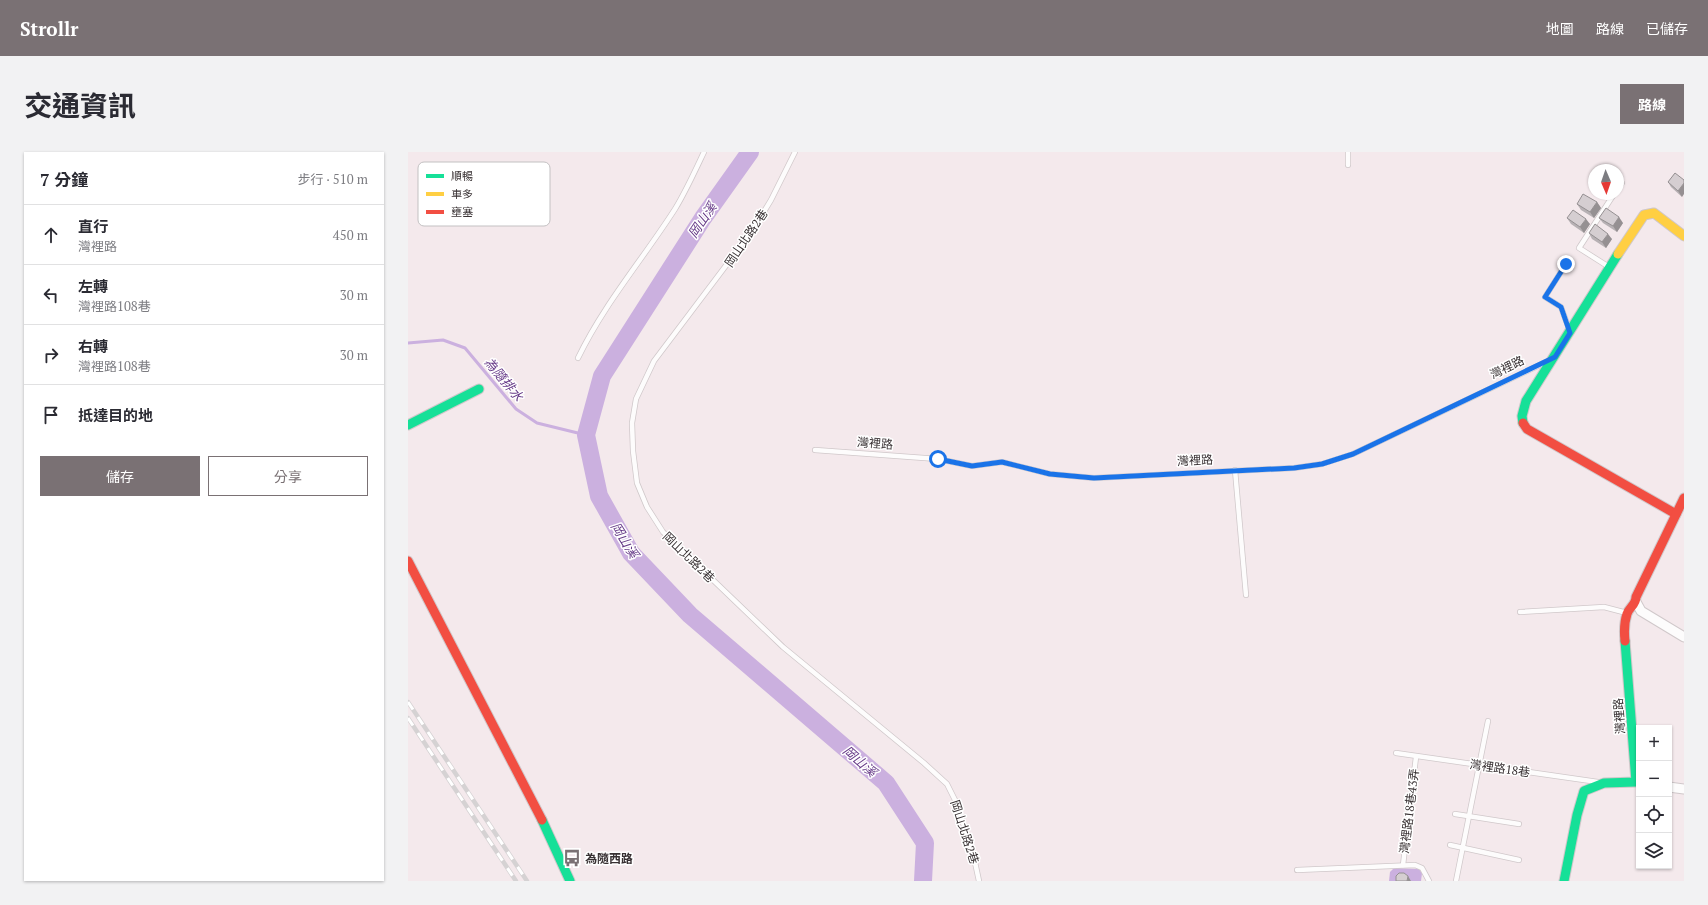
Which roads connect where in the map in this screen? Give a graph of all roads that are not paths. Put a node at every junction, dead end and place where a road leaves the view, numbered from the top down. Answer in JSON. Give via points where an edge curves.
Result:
{"nodes":[{"id":1,"x":704,"y":152,"type":"edge"},
{"id":2,"x":795,"y":152,"type":"edge"},
{"id":3,"x":1348,"y":152,"type":"edge"},
{"id":4,"x":1348,"y":165,"type":"dead end"},
{"id":5,"x":1610,"y":200,"type":"edge"},
{"id":6,"x":1684,"y":236,"type":"edge"},
{"id":7,"x":1566,"y":264,"type":"dead end"},
{"id":8,"x":1610,"y":268,"type":"junction"},
{"id":9,"x":1570,"y":333,"type":"junction"},
{"id":10,"x":1555,"y":357,"type":"junction"},
{"id":11,"x":578,"y":358,"type":"dead end"},
{"id":12,"x":479,"y":388,"type":"dead end"},
{"id":13,"x":408,"y":425,"type":"edge"},
{"id":14,"x":815,"y":450,"type":"dead end"},
{"id":15,"x":1235,"y":470,"type":"junction"},
{"id":16,"x":1684,"y":498,"type":"edge"},
{"id":17,"x":1676,"y":514,"type":"junction"},
{"id":18,"x":408,"y":561,"type":"edge"},
{"id":19,"x":1246,"y":595,"type":"dead end"},
{"id":20,"x":1636,"y":602,"type":"junction"},
{"id":21,"x":1520,"y":612,"type":"dead end"},
{"id":22,"x":1626,"y":613,"type":"junction"},
{"id":23,"x":1684,"y":637,"type":"edge"},
{"id":24,"x":1488,"y":721,"type":"dead end"},
{"id":25,"x":1396,"y":754,"type":"dead end"},
{"id":26,"x":1416,"y":757,"type":"junction"},
{"id":27,"x":1636,"y":761,"type":"edge"},
{"id":28,"x":1479,"y":765,"type":"junction"},
{"id":29,"x":1604,"y":783,"type":"junction"},
{"id":30,"x":1636,"y":783,"type":"edge"},
{"id":31,"x":1672,"y":787,"type":"edge"},
{"id":32,"x":1684,"y":789,"type":"edge"},
{"id":33,"x":1455,"y":814,"type":"dead end"},
{"id":34,"x":1470,"y":816,"type":"junction"},
{"id":35,"x":1519,"y":824,"type":"dead end"},
{"id":36,"x":1450,"y":845,"type":"dead end"},
{"id":37,"x":1463,"y":848,"type":"junction"},
{"id":38,"x":1519,"y":860,"type":"dead end"},
{"id":39,"x":1403,"y":865,"type":"junction"},
{"id":40,"x":1297,"y":870,"type":"dead end"},
{"id":41,"x":570,"y":881,"type":"edge"},
{"id":42,"x":979,"y":881,"type":"edge"},
{"id":43,"x":1429,"y":881,"type":"edge"},
{"id":44,"x":1456,"y":881,"type":"edge"},
{"id":45,"x":1564,"y":881,"type":"edge"}],
"edges":[{"from":1,"to":11,"type":"lane","via":[[676,207],[610,302]]},
{"from":2,"to":42,"type":"lane","name":"岡山北路2巷","via":[[752,231],[654,361],[636,398],[632,423],[632,451],[637,483],[647,508],[672,541],[783,647],[947,784],[956,802],[973,853]]},
{"from":3,"to":4,"type":"lane"},
{"from":5,"to":8,"type":"lane","via":[[1579,248]]},
{"from":6,"to":8,"type":"street","via":[[1654,213],[1644,215]]},
{"from":7,"to":9,"type":"lane","via":[[1545,297],[1561,307]]},
{"from":8,"to":9,"type":"street"},
{"from":9,"to":10,"type":"street"},
{"from":10,"to":15,"type":"lane","name":"灣裡路","via":[[1353,454],[1322,464],[1294,468]]},
{"from":10,"to":17,"type":"street","via":[[1526,401],[1522,410],[1522,425]]},
{"from":12,"to":13,"type":"street"},
{"from":14,"to":15,"type":"lane","name":"灣裡路","via":[[938,459],[972,466],[1002,462],[1050,474],[1078,477]]},
{"from":15,"to":19,"type":"lane"},
{"from":16,"to":17,"type":"street"},
{"from":17,"to":20,"type":"street","via":[[1636,597]]},
{"from":18,"to":41,"type":"street","via":[[533,801]]},
{"from":20,"to":22,"type":"street"},
{"from":20,"to":23,"type":"street","via":[[1641,611]]},
{"from":21,"to":22,"type":"lane","via":[[1604,607]]},
{"from":22,"to":27,"type":"street","name":"灣裡路","via":[[1624,628]]},
{"from":24,"to":28,"type":"lane"},
{"from":25,"to":26,"type":"lane","name":"灣裡路18巷"},
{"from":26,"to":28,"type":"lane","name":"灣裡路18巷"},
{"from":26,"to":39,"type":"lane","name":"灣裡路18巷43弄"},
{"from":28,"to":29,"type":"lane","name":"灣裡路18巷"},
{"from":28,"to":34,"type":"lane"},
{"from":29,"to":30,"type":"street","name":"灣裡路"},
{"from":29,"to":45,"type":"street","name":"灣裡路","via":[[1584,791],[1581,796]]},
{"from":31,"to":32,"type":"street"},
{"from":33,"to":34,"type":"lane"},
{"from":34,"to":35,"type":"lane"},
{"from":34,"to":37,"type":"lane"},
{"from":36,"to":37,"type":"lane"},
{"from":37,"to":38,"type":"lane"},
{"from":37,"to":44,"type":"lane"},
{"from":39,"to":40,"type":"lane"},
{"from":39,"to":43,"type":"lane","via":[[1422,868]]}]}
